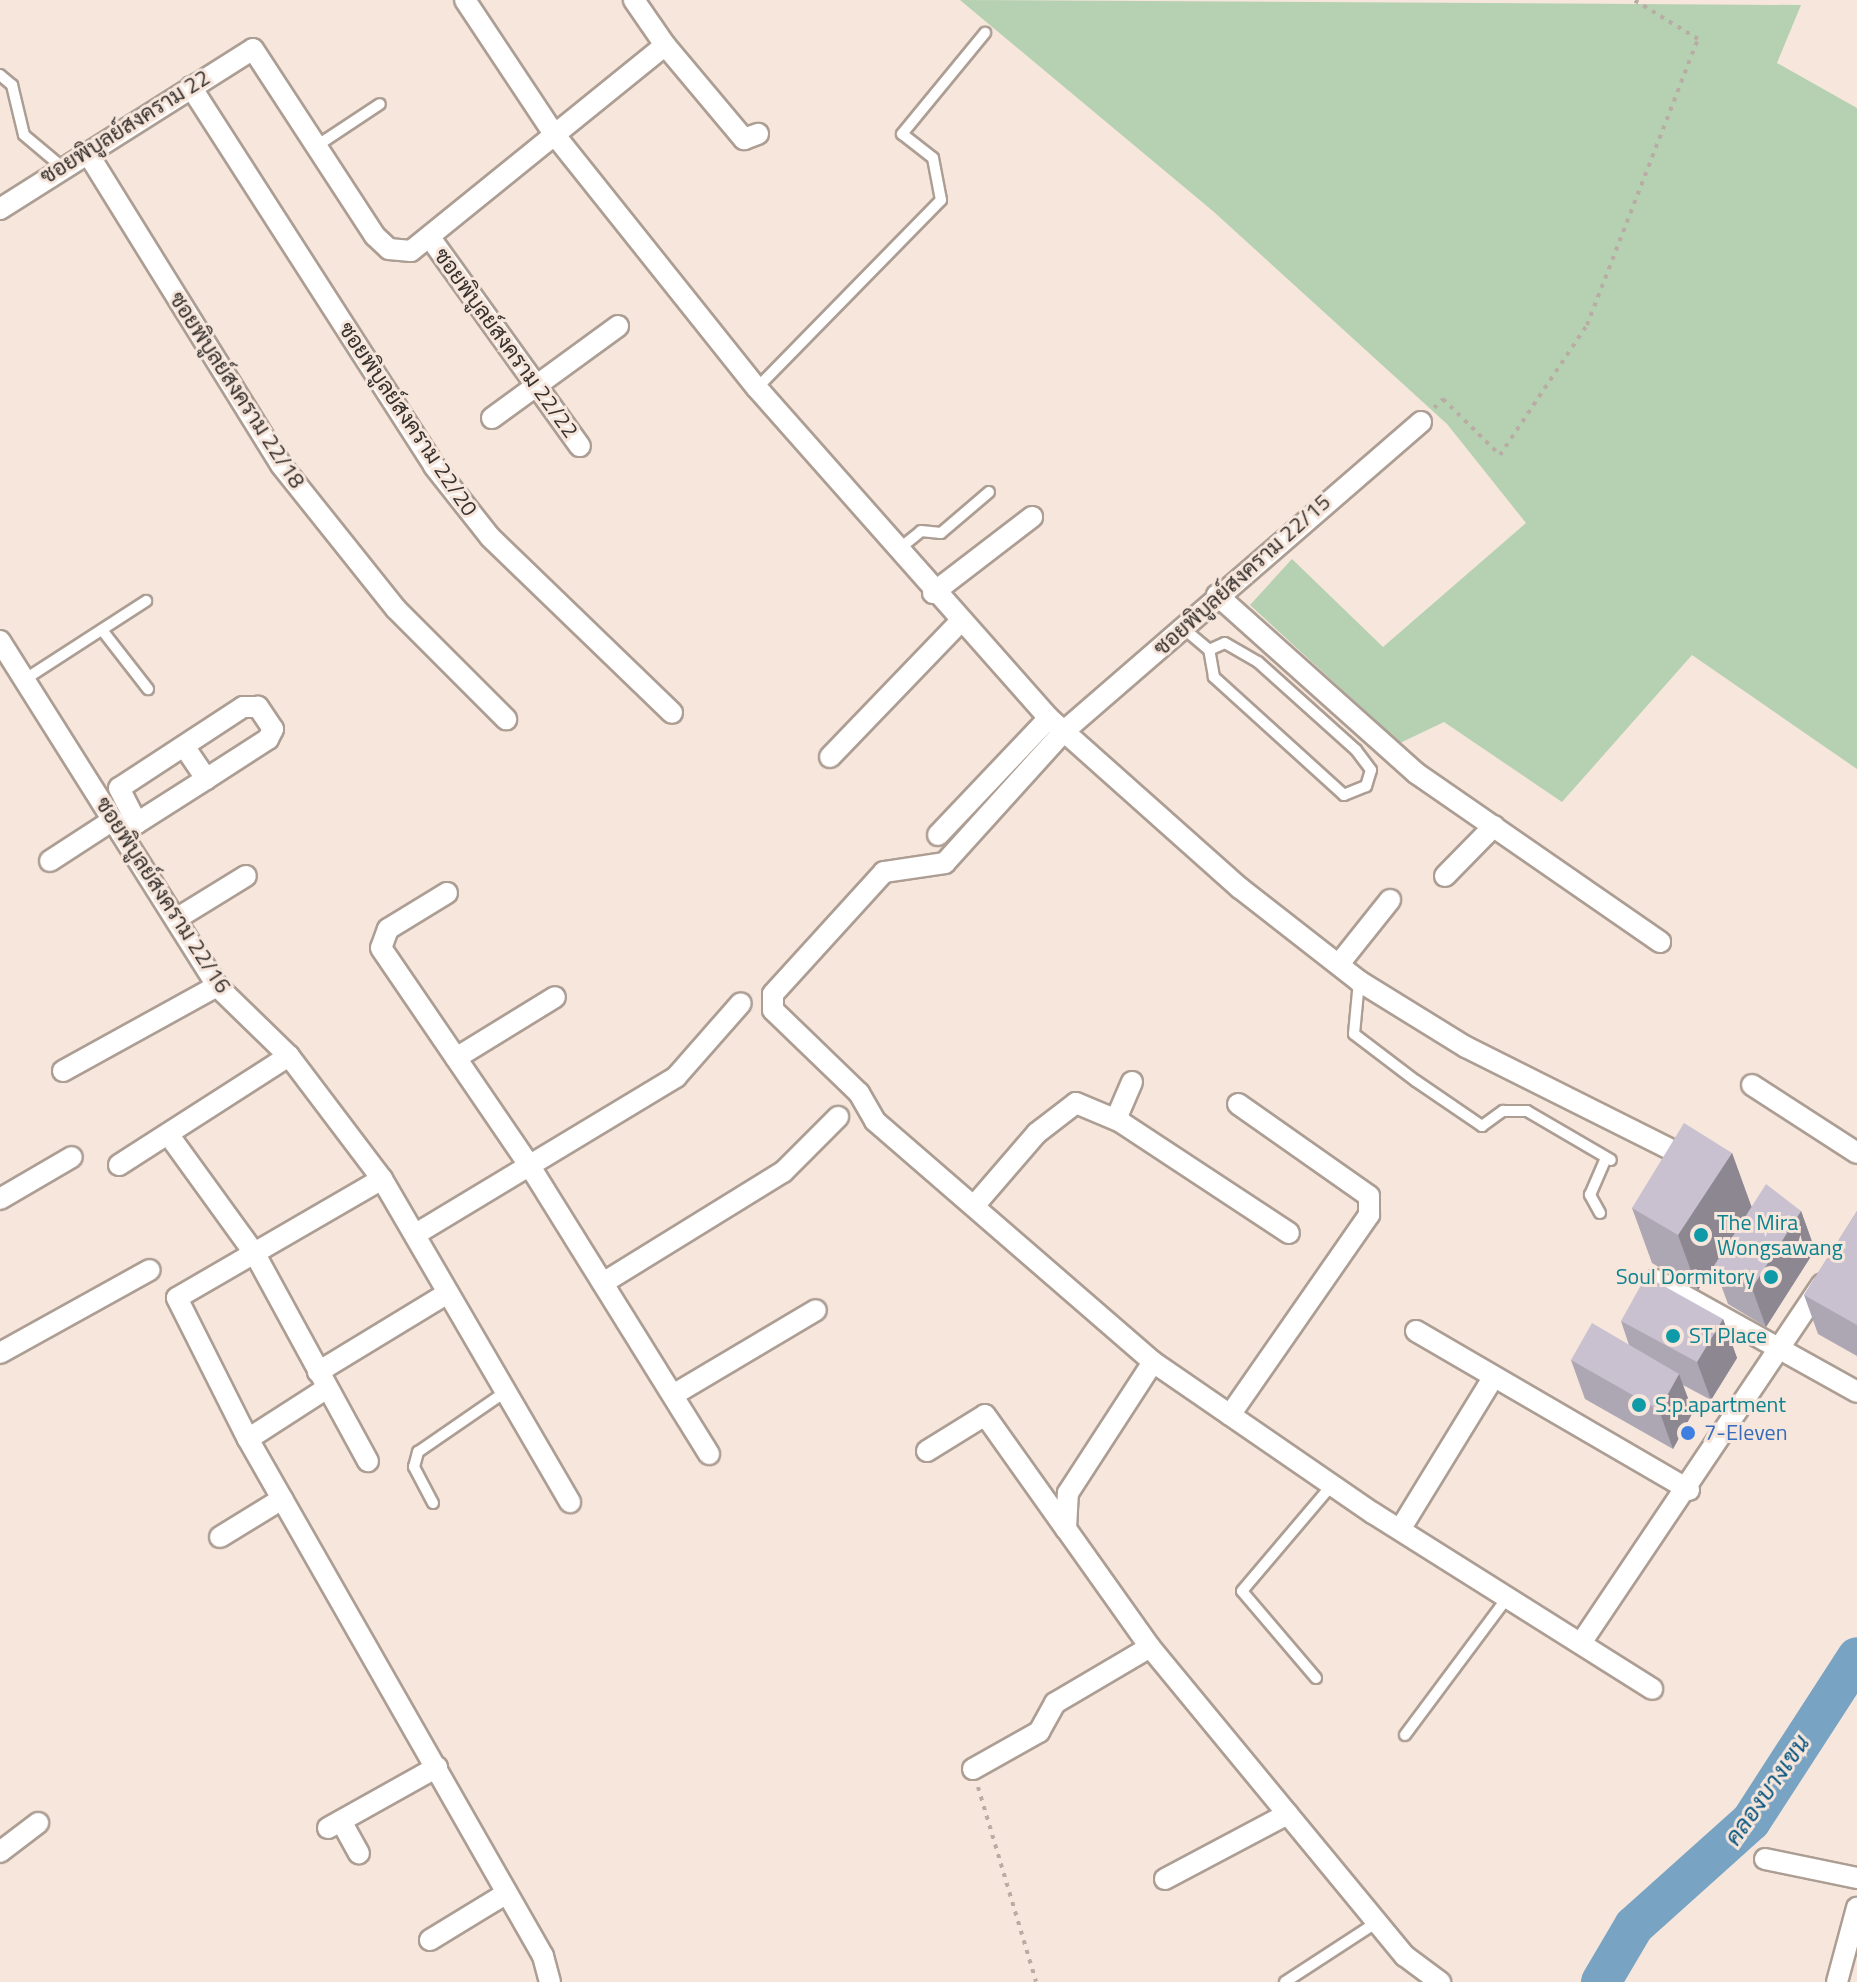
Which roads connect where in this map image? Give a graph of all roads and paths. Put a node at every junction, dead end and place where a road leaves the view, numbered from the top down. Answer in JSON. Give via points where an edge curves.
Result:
{"nodes":[{"id":1,"x":465,"y":0,"type":"edge"},
{"id":2,"x":634,"y":0,"type":"edge"},
{"id":3,"x":1634,"y":0,"type":"edge"},
{"id":4,"x":985,"y":33,"type":"dead end"},
{"id":5,"x":665,"y":45,"type":"junction"},
{"id":6,"x":0,"y":75,"type":"edge"},
{"id":7,"x":191,"y":87,"type":"junction"},
{"id":8,"x":380,"y":104,"type":"dead end"},
{"id":9,"x":554,"y":134,"type":"junction"},
{"id":10,"x":758,"y":134,"type":"dead end"},
{"id":11,"x":318,"y":145,"type":"junction"},
{"id":12,"x":87,"y":152,"type":"junction"},
{"id":13,"x":61,"y":166,"type":"junction"},
{"id":14,"x":0,"y":209,"type":"edge"},
{"id":15,"x":431,"y":239,"type":"junction"},
{"id":16,"x":618,"y":326,"type":"dead end"},
{"id":17,"x":757,"y":388,"type":"junction"},
{"id":18,"x":540,"y":389,"type":"junction"},
{"id":19,"x":492,"y":418,"type":"dead end"},
{"id":20,"x":1421,"y":422,"type":"joint"},
{"id":21,"x":580,"y":446,"type":"dead end"},
{"id":22,"x":989,"y":492,"type":"dead end"},
{"id":23,"x":1032,"y":517,"type":"dead end"},
{"id":24,"x":899,"y":549,"type":"junction"},
{"id":25,"x":933,"y":593,"type":"junction"},
{"id":26,"x":1217,"y":595,"type":"junction"},
{"id":27,"x":146,"y":601,"type":"dead end"},
{"id":28,"x":959,"y":623,"type":"junction"},
{"id":29,"x":1183,"y":628,"type":"junction"},
{"id":30,"x":102,"y":630,"type":"junction"},
{"id":31,"x":0,"y":641,"type":"edge"},
{"id":32,"x":1209,"y":650,"type":"junction"},
{"id":33,"x":27,"y":678,"type":"junction"},
{"id":34,"x":148,"y":689,"type":"dead end"},
{"id":35,"x":672,"y":713,"type":"dead end"},
{"id":36,"x":506,"y":719,"type":"dead end"},
{"id":37,"x":1057,"y":724,"type":"junction"},
{"id":38,"x":184,"y":746,"type":"junction"},
{"id":39,"x":830,"y":757,"type":"dead end"},
{"id":40,"x":206,"y":779,"type":"junction"},
{"id":41,"x":124,"y":825,"type":"junction"},
{"id":42,"x":1494,"y":826,"type":"junction"},
{"id":43,"x":938,"y":835,"type":"dead end"},
{"id":44,"x":50,"y":861,"type":"dead end"},
{"id":45,"x":246,"y":876,"type":"dead end"},
{"id":46,"x":1445,"y":876,"type":"dead end"},
{"id":47,"x":447,"y":893,"type":"dead end"},
{"id":48,"x":1390,"y":900,"type":"dead end"},
{"id":49,"x":176,"y":919,"type":"junction"},
{"id":50,"x":1660,"y":942,"type":"dead end"},
{"id":51,"x":1339,"y":964,"type":"junction"},
{"id":52,"x":1359,"y":981,"type":"junction"},
{"id":53,"x":217,"y":986,"type":"junction"},
{"id":54,"x":555,"y":997,"type":"dead end"},
{"id":55,"x":741,"y":1003,"type":"dead end"},
{"id":56,"x":289,"y":1056,"type":"junction"},
{"id":57,"x":456,"y":1058,"type":"junction"},
{"id":58,"x":63,"y":1071,"type":"dead end"},
{"id":59,"x":1132,"y":1082,"type":"dead end"},
{"id":60,"x":1752,"y":1085,"type":"dead end"},
{"id":61,"x":1238,"y":1104,"type":"dead end"},
{"id":62,"x":838,"y":1117,"type":"dead end"},
{"id":63,"x":1121,"y":1122,"type":"junction"},
{"id":64,"x":168,"y":1134,"type":"junction"},
{"id":65,"x":1668,"y":1148,"type":"edge"},
{"id":66,"x":1857,"y":1153,"type":"edge"},
{"id":67,"x":72,"y":1157,"type":"dead end"},
{"id":68,"x":119,"y":1165,"type":"dead end"},
{"id":69,"x":531,"y":1168,"type":"junction"},
{"id":70,"x":382,"y":1179,"type":"junction"},
{"id":71,"x":0,"y":1199,"type":"edge"},
{"id":72,"x":974,"y":1206,"type":"junction"},
{"id":73,"x":1600,"y":1213,"type":"dead end"},
{"id":74,"x":1289,"y":1233,"type":"dead end"},
{"id":75,"x":416,"y":1234,"type":"junction"},
{"id":76,"x":255,"y":1254,"type":"junction"},
{"id":77,"x":150,"y":1270,"type":"dead end"},
{"id":78,"x":1831,"y":1271,"type":"edge"},
{"id":79,"x":1656,"y":1280,"type":"edge"},
{"id":80,"x":603,"y":1283,"type":"junction"},
{"id":81,"x":448,"y":1293,"type":"junction"},
{"id":82,"x":816,"y":1310,"type":"dead end"},
{"id":83,"x":1416,"y":1331,"type":"dead end"},
{"id":84,"x":1779,"y":1350,"type":"junction"},
{"id":85,"x":0,"y":1353,"type":"edge"},
{"id":86,"x":1153,"y":1362,"type":"junction"},
{"id":87,"x":1493,"y":1378,"type":"junction"},
{"id":88,"x":322,"y":1380,"type":"junction"},
{"id":89,"x":505,"y":1392,"type":"junction"},
{"id":90,"x":1857,"y":1392,"type":"edge"},
{"id":91,"x":673,"y":1395,"type":"junction"},
{"id":92,"x":1230,"y":1415,"type":"junction"},
{"id":93,"x":248,"y":1439,"type":"junction"},
{"id":94,"x":927,"y":1451,"type":"dead end"},
{"id":95,"x":709,"y":1454,"type":"dead end"},
{"id":96,"x":368,"y":1461,"type":"dead end"},
{"id":97,"x":1332,"y":1485,"type":"junction"},
{"id":98,"x":1689,"y":1490,"type":"junction"},
{"id":99,"x":282,"y":1499,"type":"junction"},
{"id":100,"x":570,"y":1502,"type":"dead end"},
{"id":101,"x":433,"y":1503,"type":"dead end"},
{"id":102,"x":1401,"y":1528,"type":"junction"},
{"id":103,"x":1066,"y":1529,"type":"junction"},
{"id":104,"x":220,"y":1537,"type":"dead end"},
{"id":105,"x":1508,"y":1597,"type":"junction"},
{"id":106,"x":1581,"y":1643,"type":"junction"},
{"id":107,"x":1150,"y":1647,"type":"junction"},
{"id":108,"x":1316,"y":1678,"type":"dead end"},
{"id":109,"x":1652,"y":1689,"type":"dead end"},
{"id":110,"x":1405,"y":1735,"type":"dead end"},
{"id":111,"x":437,"y":1767,"type":"junction"},
{"id":112,"x":973,"y":1769,"type":"joint"},
{"id":113,"x":1288,"y":1814,"type":"junction"},
{"id":114,"x":38,"y":1823,"type":"dead end"},
{"id":115,"x":0,"y":1852,"type":"edge"},
{"id":116,"x":359,"y":1853,"type":"dead end"},
{"id":117,"x":1765,"y":1859,"type":"dead end"},
{"id":118,"x":1857,"y":1878,"type":"edge"},
{"id":119,"x":1165,"y":1879,"type":"dead end"},
{"id":120,"x":507,"y":1893,"type":"junction"},
{"id":121,"x":1857,"y":1908,"type":"edge"},
{"id":122,"x":1377,"y":1922,"type":"junction"},
{"id":123,"x":430,"y":1940,"type":"dead end"},
{"id":124,"x":550,"y":1982,"type":"edge"},
{"id":125,"x":1036,"y":1982,"type":"edge"},
{"id":126,"x":1285,"y":1982,"type":"edge"},
{"id":127,"x":1440,"y":1982,"type":"edge"},
{"id":128,"x":1837,"y":1982,"type":"edge"}],
"edges":[{"from":1,"to":9,"type":"street"},
{"from":2,"to":5,"type":"street"},
{"from":3,"to":20,"type":"path","via":[[1698,39],[1587,325],[1500,455],[1443,399]]},
{"from":4,"to":17,"type":"lane","via":[[902,134],[933,158],[941,200]]},
{"from":5,"to":9,"type":"street"},
{"from":5,"to":10,"type":"street","via":[[744,139]]},
{"from":6,"to":13,"type":"lane","via":[[12,85],[24,135]]},
{"from":7,"to":11,"type":"street","name":"ซอยพิบูลย์สงคราม 22","via":[[253,49]]},
{"from":7,"to":12,"type":"street","name":"ซอยพิบูลย์สงคราม 22"},
{"from":7,"to":35,"type":"street","name":"ซอยพิบูลย์สงคราม 22/20","via":[[434,466],[490,537]]},
{"from":8,"to":11,"type":"lane"},
{"from":9,"to":15,"type":"street"},
{"from":9,"to":17,"type":"street"},
{"from":11,"to":15,"type":"street","via":[[389,249],[411,251]]},
{"from":12,"to":13,"type":"street","name":"ซอยพิบูลย์สงคราม 22"},
{"from":12,"to":36,"type":"street","name":"ซอยพิบูลย์สงคราม 22/18","via":[[281,465],[396,609]]},
{"from":13,"to":14,"type":"street","name":"ซอยพิบูลย์สงคราม 22"},
{"from":15,"to":18,"type":"street","name":"ซอยพิบูลย์สงคราม 22/22"},
{"from":16,"to":18,"type":"street"},
{"from":17,"to":24,"type":"street","via":[[851,486]]},
{"from":18,"to":19,"type":"street"},
{"from":18,"to":21,"type":"street","name":"ซอยพิบูลย์สงคราม 22/22"},
{"from":20,"to":26,"type":"street","name":"ซอยพิบูลย์สงคราม 22/15"},
{"from":22,"to":24,"type":"lane","via":[[941,533],[921,531]]},
{"from":23,"to":25,"type":"street"},
{"from":24,"to":25,"type":"street"},
{"from":25,"to":28,"type":"street"},
{"from":26,"to":29,"type":"street","name":"ซอยพิบูลย์สงคราม 22/15"},
{"from":26,"to":42,"type":"street","via":[[1416,773]]},
{"from":27,"to":30,"type":"lane"},
{"from":28,"to":37,"type":"street"},
{"from":28,"to":39,"type":"street"},
{"from":29,"to":32,"type":"lane"},
{"from":29,"to":37,"type":"street","name":"ซอยพิบูลย์สงคราม 22/15"},
{"from":30,"to":33,"type":"lane"},
{"from":30,"to":34,"type":"lane"},
{"from":31,"to":33,"type":"street","name":"ซอยพิบูลย์สงคราม 22/16"},
{"from":32,"to":32,"type":"lane","via":[[1214,677],[1344,795],[1366,786],[1371,770],[1356,750],[1258,662],[1225,643]]},
{"from":33,"to":41,"type":"street","name":"ซอยพิบูลย์สงคราม 22/16"},
{"from":37,"to":43,"type":"street"},
{"from":37,"to":51,"type":"street","via":[[1240,888]]},
{"from":37,"to":72,"type":"street","via":[[945,863],[884,872],[832,936],[799,961],[773,994],[773,1010],[859,1093],[875,1121]]},
{"from":38,"to":40,"type":"street"},
{"from":38,"to":40,"type":"street","via":[[243,707],[258,707],[273,729]]},
{"from":38,"to":41,"type":"street","via":[[119,788]]},
{"from":40,"to":41,"type":"street"},
{"from":41,"to":44,"type":"street"},
{"from":41,"to":49,"type":"street","name":"ซอยพิบูลย์สงคราม 22/16"},
{"from":42,"to":46,"type":"street"},
{"from":42,"to":50,"type":"street"},
{"from":45,"to":49,"type":"street"},
{"from":47,"to":57,"type":"street","via":[[380,938]]},
{"from":48,"to":51,"type":"street"},
{"from":49,"to":53,"type":"street","name":"ซอยพิบูลย์สงคราม 22/16"},
{"from":51,"to":52,"type":"street"},
{"from":52,"to":65,"type":"street","via":[[1466,1047]]},
{"from":52,"to":73,"type":"lane","via":[[1354,1034],[1416,1081],[1482,1126],[1503,1111],[1527,1111],[1608,1159],[1590,1195]]},
{"from":53,"to":56,"type":"street","name":"ซอยพิบูลย์สงคราม 22/16"},
{"from":53,"to":58,"type":"street"},
{"from":54,"to":57,"type":"street"},
{"from":55,"to":69,"type":"street","via":[[676,1077]]},
{"from":56,"to":64,"type":"street"},
{"from":56,"to":70,"type":"street","name":"ซอยพิบูลย์สงคราม 22/16"},
{"from":57,"to":69,"type":"street"},
{"from":59,"to":63,"type":"street","via":[[1116,1105]]},
{"from":60,"to":66,"type":"street"},
{"from":61,"to":92,"type":"street","via":[[1369,1196],[1369,1215]]},
{"from":62,"to":80,"type":"street","via":[[783,1172]]},
{"from":63,"to":72,"type":"street","via":[[1076,1103],[1037,1133]]},
{"from":63,"to":74,"type":"street"},
{"from":64,"to":68,"type":"street"},
{"from":64,"to":76,"type":"street"},
{"from":67,"to":71,"type":"street"},
{"from":69,"to":75,"type":"street"},
{"from":69,"to":80,"type":"street"},
{"from":70,"to":75,"type":"street","name":"ซอยพิบูลย์สงคราม 22/16"},
{"from":70,"to":76,"type":"street"},
{"from":72,"to":86,"type":"street"},
{"from":75,"to":81,"type":"street","name":"ซอยพิบูลย์สงคราม 22/16"},
{"from":76,"to":88,"type":"street"},
{"from":76,"to":93,"type":"street","via":[[177,1298]]},
{"from":77,"to":85,"type":"street"},
{"from":78,"to":84,"type":"street"},
{"from":79,"to":84,"type":"street"},
{"from":80,"to":91,"type":"street"},
{"from":81,"to":88,"type":"street"},
{"from":81,"to":89,"type":"street","name":"ซอยพิบูลย์สงคราม 22/16"},
{"from":82,"to":91,"type":"street"},
{"from":83,"to":87,"type":"street"},
{"from":84,"to":90,"type":"street"},
{"from":84,"to":98,"type":"street"},
{"from":86,"to":92,"type":"street"},
{"from":86,"to":103,"type":"street","via":[[1068,1493]]},
{"from":87,"to":98,"type":"street"},
{"from":87,"to":102,"type":"street"},
{"from":88,"to":93,"type":"street"},
{"from":88,"to":96,"type":"street"},
{"from":89,"to":100,"type":"street","name":"ซอยพิบูลย์สงคราม 22/16"},
{"from":89,"to":101,"type":"lane","via":[[418,1452],[414,1467]]},
{"from":91,"to":95,"type":"street"},
{"from":92,"to":97,"type":"street"},
{"from":93,"to":99,"type":"street"},
{"from":94,"to":103,"type":"street","via":[[985,1415]]},
{"from":97,"to":102,"type":"street"},
{"from":97,"to":108,"type":"lane","via":[[1242,1591]]},
{"from":98,"to":106,"type":"street"},
{"from":99,"to":104,"type":"street"},
{"from":99,"to":111,"type":"street"},
{"from":102,"to":105,"type":"street"},
{"from":103,"to":107,"type":"street"},
{"from":105,"to":106,"type":"street"},
{"from":105,"to":110,"type":"lane"},
{"from":106,"to":109,"type":"street"},
{"from":107,"to":112,"type":"street","via":[[1055,1703],[1039,1732]]},
{"from":107,"to":113,"type":"street"},
{"from":111,"to":116,"type":"street","via":[[335,1825]]},
{"from":111,"to":120,"type":"street"},
{"from":112,"to":125,"type":"path"},
{"from":113,"to":119,"type":"street"},
{"from":113,"to":122,"type":"street"},
{"from":114,"to":115,"type":"street"},
{"from":117,"to":118,"type":"street"},
{"from":120,"to":123,"type":"street"},
{"from":120,"to":124,"type":"street"},
{"from":121,"to":128,"type":"street"},
{"from":122,"to":126,"type":"lane"},
{"from":122,"to":127,"type":"street","via":[[1413,1966]]}]}
